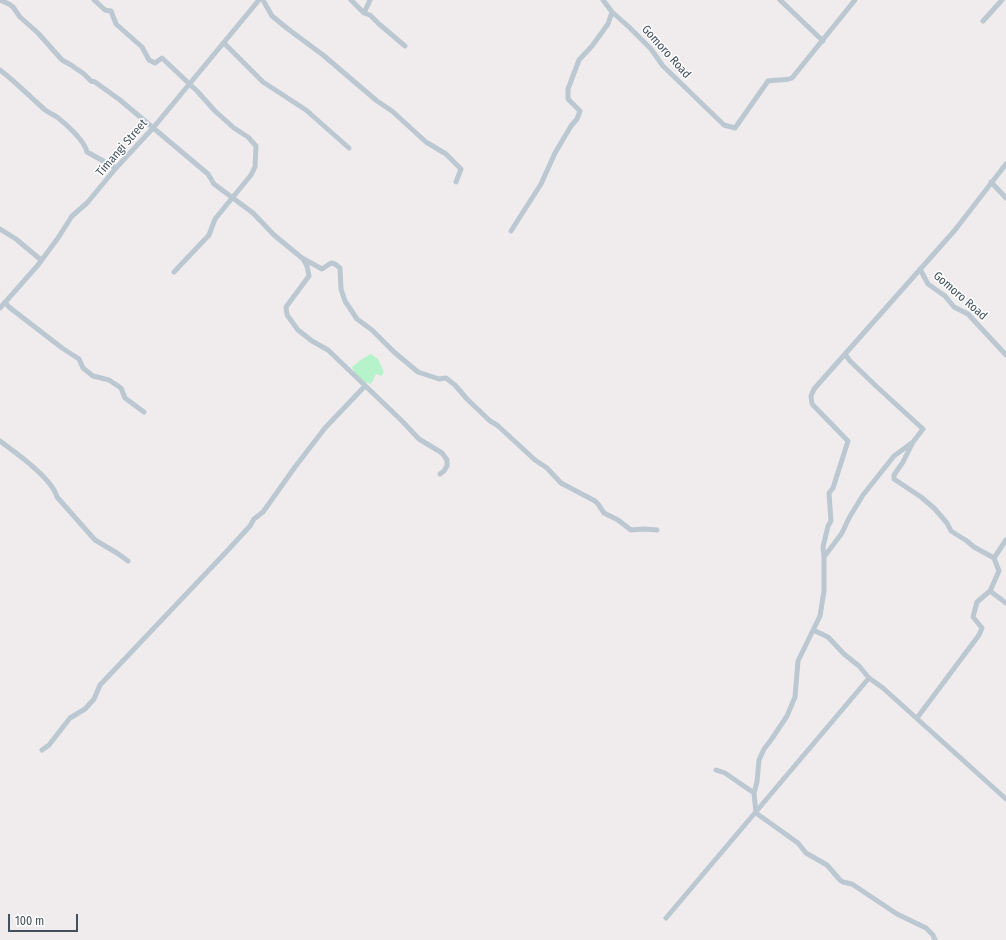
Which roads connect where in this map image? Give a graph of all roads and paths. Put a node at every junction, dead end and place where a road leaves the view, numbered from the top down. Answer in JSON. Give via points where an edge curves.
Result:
{"nodes":[{"id":1,"x":0,"y":0,"type":"edge"},
{"id":2,"x":94,"y":0,"type":"edge"},
{"id":3,"x":259,"y":0,"type":"edge"},
{"id":4,"x":263,"y":0,"type":"edge"},
{"id":5,"x":351,"y":0,"type":"edge"},
{"id":6,"x":370,"y":0,"type":"edge"},
{"id":7,"x":603,"y":0,"type":"edge"},
{"id":8,"x":780,"y":0,"type":"edge"},
{"id":9,"x":856,"y":0,"type":"edge"},
{"id":10,"x":1002,"y":0,"type":"edge"},
{"id":11,"x":612,"y":12,"type":"junction"},
{"id":12,"x":364,"y":13,"type":"junction"},
{"id":13,"x":984,"y":22,"type":"dead end"},
{"id":14,"x":823,"y":41,"type":"junction"},
{"id":15,"x":224,"y":43,"type":"junction"},
{"id":16,"x":405,"y":46,"type":"dead end"},
{"id":17,"x":0,"y":70,"type":"edge"},
{"id":18,"x":189,"y":84,"type":"junction"},
{"id":19,"x":153,"y":128,"type":"junction"},
{"id":20,"x":349,"y":148,"type":"dead end"},
{"id":21,"x":1006,"y":164,"type":"edge"},
{"id":22,"x":116,"y":168,"type":"junction"},
{"id":23,"x":456,"y":182,"type":"dead end"},
{"id":24,"x":991,"y":182,"type":"junction"},
{"id":25,"x":231,"y":198,"type":"junction"},
{"id":26,"x":1006,"y":198,"type":"edge"},
{"id":27,"x":0,"y":229,"type":"edge"},
{"id":28,"x":511,"y":231,"type":"dead end"},
{"id":29,"x":302,"y":258,"type":"junction"},
{"id":30,"x":41,"y":260,"type":"junction"},
{"id":31,"x":920,"y":269,"type":"junction"},
{"id":32,"x":174,"y":272,"type":"dead end"},
{"id":33,"x":5,"y":302,"type":"junction"},
{"id":34,"x":0,"y":308,"type":"edge"},
{"id":35,"x":845,"y":354,"type":"junction"},
{"id":36,"x":1006,"y":355,"type":"edge"},
{"id":37,"x":365,"y":386,"type":"junction"},
{"id":38,"x":144,"y":412,"type":"dead end"},
{"id":39,"x":0,"y":441,"type":"edge"},
{"id":40,"x":913,"y":442,"type":"junction"},
{"id":41,"x":440,"y":474,"type":"dead end"},
{"id":42,"x":656,"y":530,"type":"dead end"},
{"id":43,"x":1006,"y":540,"type":"edge"},
{"id":44,"x":824,"y":557,"type":"junction"},
{"id":45,"x":994,"y":558,"type":"junction"},
{"id":46,"x":128,"y":561,"type":"dead end"},
{"id":47,"x":990,"y":591,"type":"junction"},
{"id":48,"x":1006,"y":603,"type":"edge"},
{"id":49,"x":813,"y":630,"type":"junction"},
{"id":50,"x":869,"y":678,"type":"junction"},
{"id":51,"x":917,"y":718,"type":"junction"},
{"id":52,"x":42,"y":750,"type":"dead end"},
{"id":53,"x":716,"y":770,"type":"dead end"},
{"id":54,"x":754,"y":793,"type":"junction"},
{"id":55,"x":1006,"y":799,"type":"edge"},
{"id":56,"x":756,"y":814,"type":"junction"},
{"id":57,"x":666,"y":918,"type":"dead end"},
{"id":58,"x":935,"y":940,"type":"edge"}],
"edges":[{"from":1,"to":19,"type":"street","via":[[13,7],[62,60],[120,100]]},
{"from":2,"to":18,"type":"street","via":[[105,10],[111,11],[116,24],[142,47],[149,60],[156,63],[162,58]]},
{"from":3,"to":15,"type":"street","name":"Timangi Street"},
{"from":4,"to":23,"type":"street","via":[[272,16],[392,111],[426,142],[446,154],[461,169]]},
{"from":5,"to":12,"type":"street"},
{"from":6,"to":12,"type":"street"},
{"from":7,"to":11,"type":"street","name":"Gomoro Road"},
{"from":8,"to":14,"type":"street"},
{"from":9,"to":14,"type":"street"},
{"from":10,"to":13,"type":"street"},
{"from":11,"to":14,"type":"street","name":"Gomoro Road","via":[[651,49],[662,66],[724,125],[735,128],[768,81],[792,78]]},
{"from":11,"to":28,"type":"street","via":[[608,24],[579,60],[568,89],[568,99],[580,111],[578,119],[571,126],[541,184]]},
{"from":12,"to":16,"type":"street","via":[[370,15]]},
{"from":15,"to":18,"type":"street","name":"Timangi Street"},
{"from":15,"to":20,"type":"street","via":[[263,82],[306,110]]},
{"from":17,"to":22,"type":"street","via":[[22,87],[45,111],[66,124],[86,146],[87,152]]},
{"from":18,"to":19,"type":"street","name":"Timangi Street"},
{"from":18,"to":25,"type":"street","via":[[215,111],[256,146],[255,167]]},
{"from":19,"to":22,"type":"street","name":"Timangi Street"},
{"from":19,"to":25,"type":"street","via":[[208,174],[214,184]]},
{"from":21,"to":24,"type":"street"},
{"from":22,"to":30,"type":"street","name":"Timangi Street","via":[[87,204],[72,216]]},
{"from":24,"to":26,"type":"street"},
{"from":24,"to":31,"type":"street","via":[[955,230]]},
{"from":25,"to":29,"type":"street","via":[[253,213],[267,229]]},
{"from":25,"to":32,"type":"street","via":[[215,219],[209,236]]},
{"from":27,"to":30,"type":"street"},
{"from":29,"to":37,"type":"street","via":[[309,276],[286,307],[286,315],[298,330],[312,342],[328,350]]},
{"from":29,"to":42,"type":"street","via":[[322,269],[331,263],[336,264],[341,273],[341,289],[357,319],[418,372],[439,379],[446,378],[455,385],[466,399],[535,460],[548,468],[561,483],[595,501],[604,513],[631,530]]},
{"from":30,"to":33,"type":"street","name":"Timangi Street"},
{"from":31,"to":35,"type":"street"},
{"from":31,"to":36,"type":"street","name":"Gomoro Road","via":[[928,284],[945,296],[954,307],[968,314]]},
{"from":33,"to":34,"type":"street","name":"Timangi Street"},
{"from":33,"to":38,"type":"street","via":[[79,359],[83,368],[93,376],[109,380],[120,388],[125,398]]},
{"from":35,"to":40,"type":"street","via":[[923,429]]},
{"from":35,"to":44,"type":"street","via":[[814,389],[811,396],[812,404],[848,441],[833,488],[829,493],[831,520],[823,547]]},
{"from":37,"to":41,"type":"street","via":[[419,439],[442,453],[447,460],[447,466]]},
{"from":37,"to":52,"type":"street","via":[[325,428],[263,512],[100,685],[94,699],[85,709],[70,718]]},
{"from":39,"to":46,"type":"street","via":[[55,489],[57,497],[95,540]]},
{"from":40,"to":44,"type":"street","via":[[894,456],[863,495],[842,533]]},
{"from":40,"to":45,"type":"street","via":[[894,474],[894,479],[934,508],[951,531]]},
{"from":43,"to":45,"type":"street"},
{"from":44,"to":49,"type":"street","via":[[824,591],[820,616]]},
{"from":45,"to":47,"type":"street","via":[[999,572]]},
{"from":47,"to":48,"type":"street"},
{"from":47,"to":51,"type":"street","via":[[977,602],[973,617],[982,628],[979,635]]},
{"from":49,"to":50,"type":"street","via":[[828,637]]},
{"from":49,"to":54,"type":"street","via":[[798,661],[795,696],[787,716],[759,760]]},
{"from":50,"to":51,"type":"street"},
{"from":50,"to":56,"type":"street"},
{"from":51,"to":55,"type":"street"},
{"from":53,"to":54,"type":"street","via":[[725,773]]},
{"from":54,"to":56,"type":"street"},
{"from":56,"to":57,"type":"street"},
{"from":56,"to":58,"type":"street","via":[[798,843],[806,853],[827,865],[840,880],[852,884],[897,914],[926,928]]}]}
